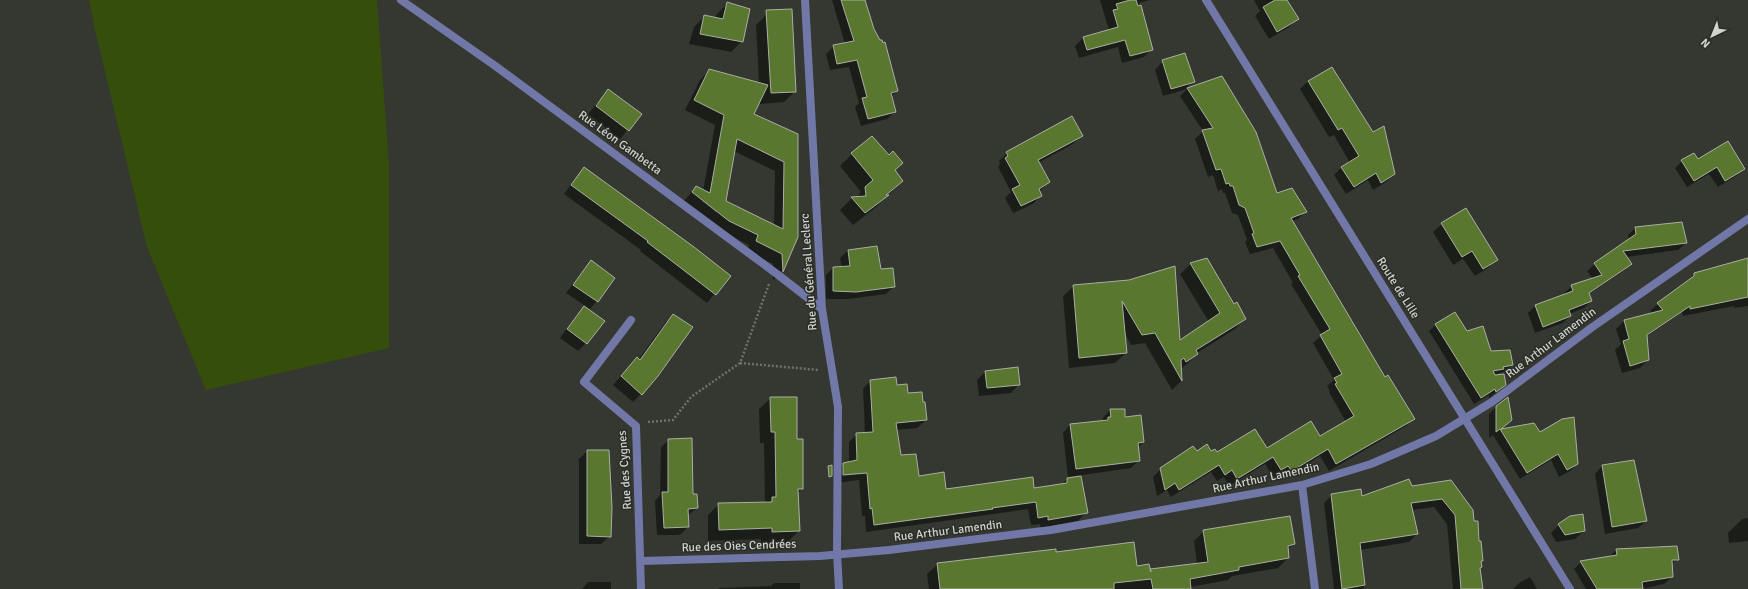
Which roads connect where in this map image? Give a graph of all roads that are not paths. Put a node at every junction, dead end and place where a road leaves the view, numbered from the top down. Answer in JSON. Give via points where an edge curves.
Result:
{"nodes":[{"id":1,"x":401,"y":0,"type":"edge"},
{"id":2,"x":805,"y":0,"type":"edge"},
{"id":3,"x":1206,"y":0,"type":"edge"},
{"id":4,"x":1748,"y":219,"type":"edge"},
{"id":5,"x":822,"y":309,"type":"junction"},
{"id":6,"x":630,"y":320,"type":"dead end"},
{"id":7,"x":1464,"y":419,"type":"junction"},
{"id":8,"x":1302,"y":485,"type":"junction"},
{"id":9,"x":837,"y":554,"type":"junction"},
{"id":10,"x":641,"y":561,"type":"junction"},
{"id":11,"x":641,"y":589,"type":"edge"},
{"id":12,"x":838,"y":589,"type":"edge"},
{"id":13,"x":1316,"y":589,"type":"edge"},
{"id":14,"x":1570,"y":589,"type":"edge"}],
"edges":[{"from":1,"to":5,"type":"street","name":"Rue Léon Gambetta","via":[[494,65]]},
{"from":2,"to":5,"type":"street","name":"Rue du Général Leclerc"},
{"from":3,"to":7,"type":"street","name":"Route de Lille"},
{"from":4,"to":7,"type":"street","name":"Rue Arthur Lamendin","via":[[1590,328],[1492,402]]},
{"from":5,"to":9,"type":"street","name":"Rue du Général Leclerc","via":[[838,407]]},
{"from":6,"to":10,"type":"street","name":"Rue des Cygnes","via":[[584,382],[636,426]]},
{"from":7,"to":8,"type":"street","name":"Rue Arthur Lamendin","via":[[1436,436],[1371,464]]},
{"from":7,"to":14,"type":"street","name":"Route de Lille"},
{"from":8,"to":9,"type":"street","name":"Rue Arthur Lamendin","via":[[1051,530]]},
{"from":8,"to":13,"type":"street"},
{"from":9,"to":10,"type":"street","name":"Rue des Oies Cendrées"},
{"from":9,"to":12,"type":"street","name":"Rue du Général Leclerc"},
{"from":10,"to":11,"type":"street","name":"Rue des Cygnes"}]}
